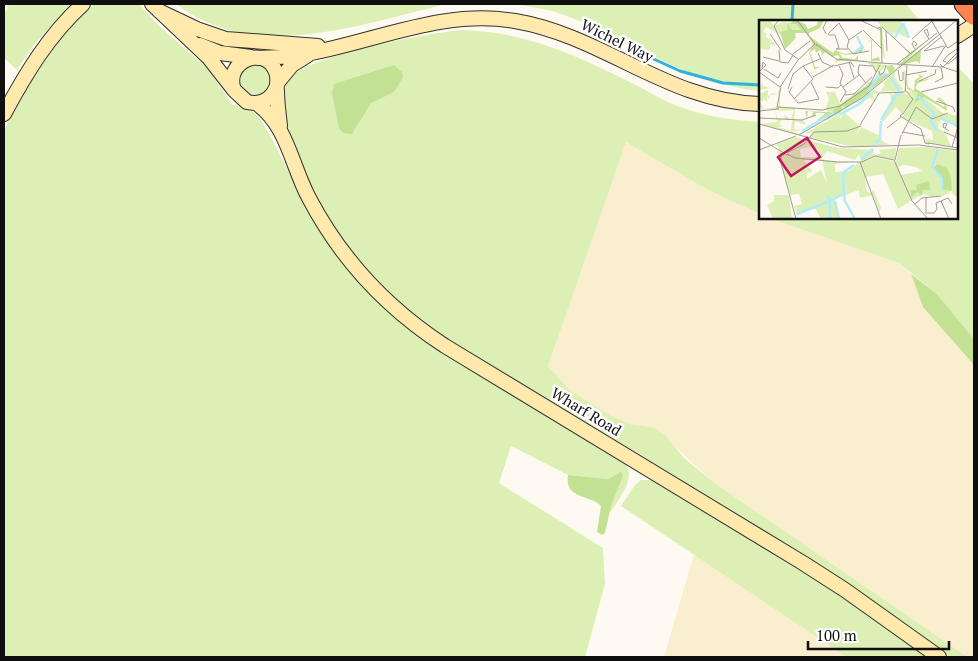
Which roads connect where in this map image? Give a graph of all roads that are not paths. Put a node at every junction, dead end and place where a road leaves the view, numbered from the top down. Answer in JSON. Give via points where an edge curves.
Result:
{"nodes":[{"id":1,"x":83,"y":4,"type":"edge"},
{"id":2,"x":155,"y":8,"type":"edge"},
{"id":3,"x":974,"y":26,"type":"edge"},
{"id":4,"x":958,"y":35,"type":"edge"},
{"id":5,"x":194,"y":42,"type":"junction"},
{"id":6,"x":339,"y":46,"type":"junction"},
{"id":7,"x":310,"y":54,"type":"junction"},
{"id":8,"x":255,"y":58,"type":"junction"},
{"id":9,"x":277,"y":85,"type":"junction"},
{"id":10,"x":234,"y":90,"type":"junction"},
{"id":11,"x":256,"y":103,"type":"junction"},
{"id":12,"x":759,"y":104,"type":"edge"},
{"id":13,"x":4,"y":114,"type":"edge"},
{"id":14,"x":281,"y":132,"type":"junction"},
{"id":15,"x":939,"y":657,"type":"edge"}],
"edges":[{"from":1,"to":13,"type":"main road","via":[[38,56]]},
{"from":2,"to":5,"type":"main road","name":"Wharf Road"},
{"from":2,"to":6,"type":"main road","via":[[197,29],[226,38],[268,44]]},
{"from":3,"to":4,"type":"main road"},
{"from":5,"to":8,"type":"main road","name":"Wharf Road","via":[[220,53]]},
{"from":5,"to":10,"type":"main road","name":"Wharf Road"},
{"from":6,"to":7,"type":"main road","name":"Wichel Way"},
{"from":6,"to":12,"type":"main road","name":"Wichel Way","via":[[450,20],[513,21],[564,34],[686,91],[729,102]]},
{"from":7,"to":8,"type":"main road","name":"Wichel Way"},
{"from":7,"to":9,"type":"main road","name":"Wichel Way","via":[[292,65]]},
{"from":8,"to":9,"type":"main road","name":"Wharf Road","via":[[272,65]]},
{"from":8,"to":10,"type":"main road","via":[[244,60],[235,68]]},
{"from":9,"to":11,"type":"main road","via":[[267,99]]},
{"from":9,"to":14,"type":"main road","name":"Wharf Road"},
{"from":10,"to":11,"type":"main road","name":"Wharf Road","via":[[244,100]]},
{"from":11,"to":14,"type":"main road","name":"Wharf Road","via":[[269,114]]},
{"from":14,"to":15,"type":"main road","name":"Wharf Road","via":[[304,190],[333,237],[366,279],[412,323],[837,584]]}]}
